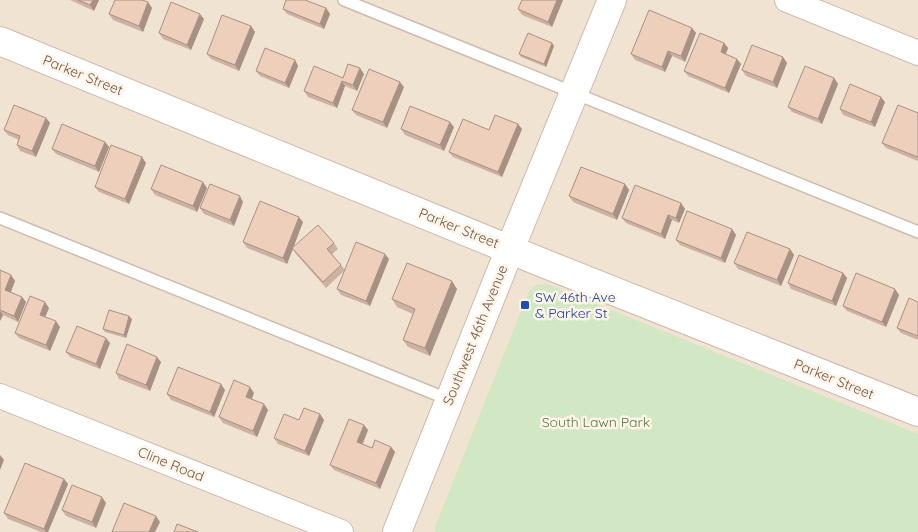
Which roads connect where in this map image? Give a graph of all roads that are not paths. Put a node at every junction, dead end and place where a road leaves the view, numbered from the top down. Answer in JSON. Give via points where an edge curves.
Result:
{"nodes":[{"id":1,"x":344,"y":0,"type":"edge"},
{"id":2,"x":612,"y":0,"type":"edge"},
{"id":3,"x":787,"y":0,"type":"edge"},
{"id":4,"x":0,"y":41,"type":"edge"},
{"id":5,"x":918,"y":53,"type":"edge"},
{"id":6,"x":573,"y":94,"type":"junction"},
{"id":7,"x":0,"y":218,"type":"edge"},
{"id":8,"x":918,"y":232,"type":"edge"},
{"id":9,"x":510,"y":249,"type":"junction"},
{"id":10,"x":0,"y":396,"type":"edge"},
{"id":11,"x":450,"y":400,"type":"junction"},
{"id":12,"x":918,"y":412,"type":"edge"},
{"id":13,"x":341,"y":532,"type":"edge"},
{"id":14,"x":397,"y":532,"type":"edge"}],
"edges":[{"from":1,"to":6,"type":"lane"},
{"from":2,"to":6,"type":"main road","name":"Southwest 46th Avenue"},
{"from":3,"to":5,"type":"street"},
{"from":4,"to":9,"type":"main road","name":"Parker Street"},
{"from":6,"to":8,"type":"lane"},
{"from":6,"to":9,"type":"main road","name":"Southwest 46th Avenue"},
{"from":7,"to":11,"type":"lane"},
{"from":9,"to":11,"type":"main road","name":"Southwest 46th Avenue"},
{"from":9,"to":12,"type":"main road","name":"Parker Street"},
{"from":10,"to":13,"type":"street","name":"Cline Road"},
{"from":11,"to":14,"type":"main road","name":"Southwest 46th Avenue"}]}
